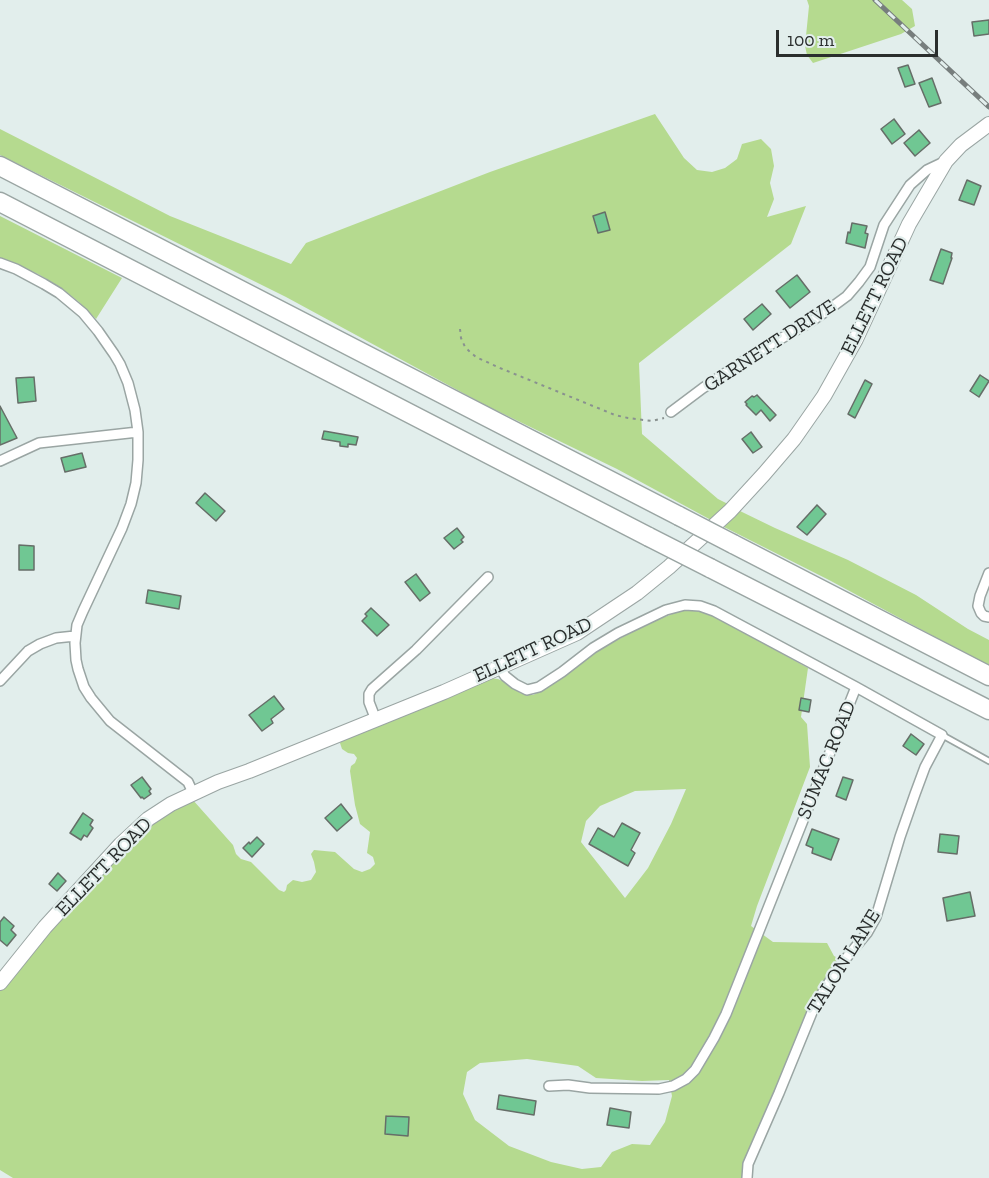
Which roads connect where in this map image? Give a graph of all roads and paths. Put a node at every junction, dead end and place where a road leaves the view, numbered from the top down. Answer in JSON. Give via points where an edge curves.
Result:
{"nodes":[{"id":1,"x":989,"y":124,"type":"edge"},
{"id":2,"x":946,"y":161,"type":"junction"},
{"id":3,"x":0,"y":166,"type":"edge"},
{"id":4,"x":0,"y":202,"type":"edge"},
{"id":5,"x":0,"y":263,"type":"edge"},
{"id":6,"x":460,"y":329,"type":"dead end"},
{"id":7,"x":671,"y":412,"type":"joint"},
{"id":8,"x":138,"y":432,"type":"junction"},
{"id":9,"x":0,"y":461,"type":"edge"},
{"id":10,"x":989,"y":573,"type":"edge"},
{"id":11,"x":488,"y":577,"type":"dead end"},
{"id":12,"x":989,"y":617,"type":"edge"},
{"id":13,"x":75,"y":636,"type":"junction"},
{"id":14,"x":499,"y":667,"type":"junction"},
{"id":15,"x":989,"y":676,"type":"edge"},
{"id":16,"x":0,"y":681,"type":"edge"},
{"id":17,"x":856,"y":687,"type":"junction"},
{"id":18,"x":989,"y":710,"type":"edge"},
{"id":19,"x":376,"y":720,"type":"junction"},
{"id":20,"x":942,"y":735,"type":"junction"},
{"id":21,"x":989,"y":761,"type":"edge"},
{"id":22,"x":193,"y":793,"type":"junction"},
{"id":23,"x":0,"y":983,"type":"edge"},
{"id":24,"x":549,"y":1086,"type":"dead end"},
{"id":25,"x":747,"y":1178,"type":"edge"}],
"edges":[{"from":1,"to":2,"type":"street","name":"ELLETT ROAD"},
{"from":2,"to":7,"type":"street","name":"GARNETT DRIVE","via":[[927,170],[910,185],[884,225],[870,267],[847,296],[756,352]]},
{"from":2,"to":14,"type":"street","name":"ELLETT ROAD","via":[[909,224],[856,339],[824,396],[764,474],[721,519],[637,593],[577,633]]},
{"from":3,"to":15,"type":"highway","bridge":true},
{"from":4,"to":18,"type":"highway","bridge":true},
{"from":5,"to":8,"type":"street","via":[[59,293],[98,331],[125,375]]},
{"from":6,"to":7,"type":"path","via":[[465,347],[476,357],[598,408],[652,421]]},
{"from":8,"to":9,"type":"street","via":[[39,443]]},
{"from":8,"to":13,"type":"street","via":[[137,474],[131,504]]},
{"from":10,"to":12,"type":"street","via":[[978,606]]},
{"from":11,"to":19,"type":"street","via":[[372,689],[369,702]]},
{"from":13,"to":16,"type":"street","via":[[56,638],[28,651]]},
{"from":13,"to":22,"type":"street","via":[[78,669],[91,698],[110,721],[188,782]]},
{"from":14,"to":17,"type":"street","name":"SUMAC ROAD","via":[[515,684],[527,690],[538,687],[593,648],[666,610],[685,605],[714,611]]},
{"from":14,"to":19,"type":"street","name":"ELLETT ROAD"},
{"from":17,"to":20,"type":"street"},
{"from":17,"to":24,"type":"street","name":"SUMAC ROAD","via":[[726,1014],[695,1070],[687,1079],[658,1089]]},
{"from":19,"to":22,"type":"street","name":"ELLETT ROAD"},
{"from":20,"to":21,"type":"lane"},
{"from":20,"to":25,"type":"street","name":"TALON LANE","via":[[915,794],[876,917],[825,985],[815,1005],[748,1164]]},
{"from":22,"to":23,"type":"street","name":"ELLETT ROAD","via":[[148,819],[121,844]]}]}
